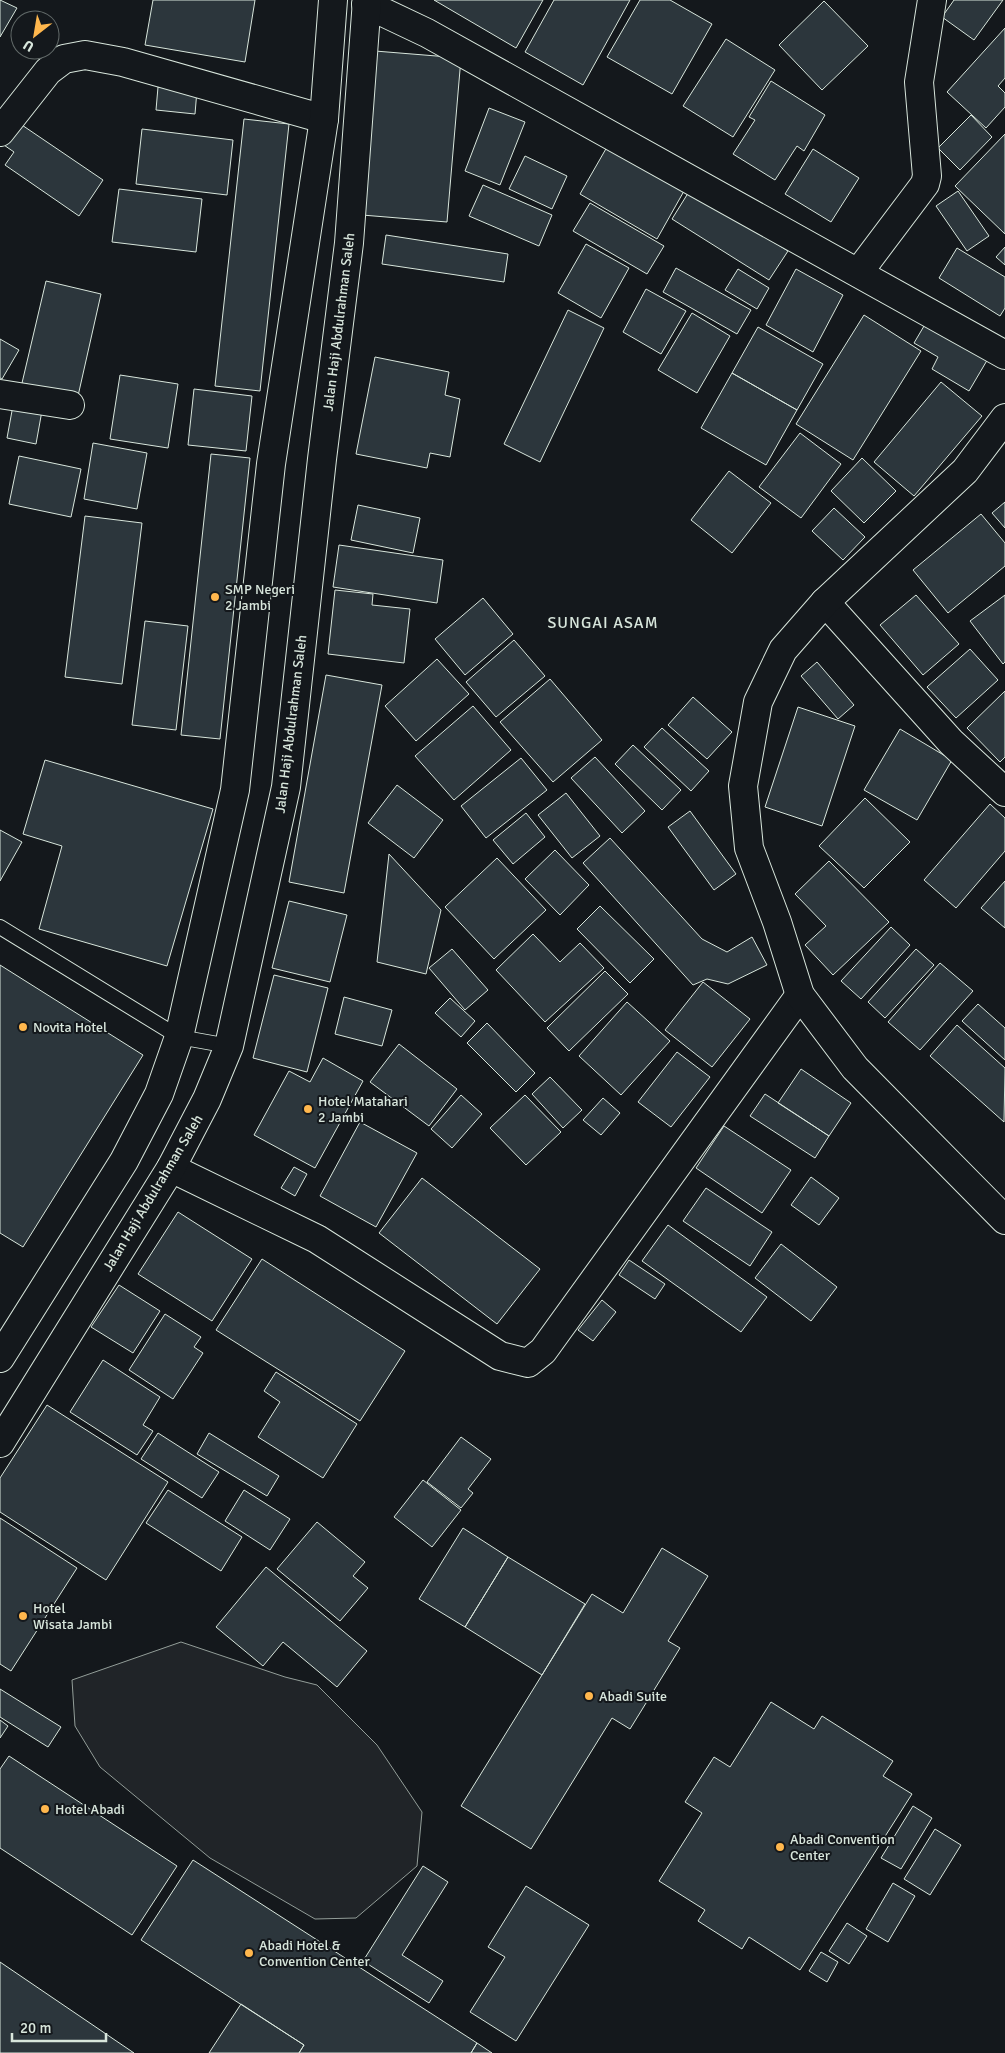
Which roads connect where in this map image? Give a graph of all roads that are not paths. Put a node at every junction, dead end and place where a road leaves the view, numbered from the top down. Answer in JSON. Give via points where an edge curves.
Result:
{"nodes":[{"id":1,"x":333,"y":0,"type":"edge"},
{"id":2,"x":932,"y":0,"type":"edge"},
{"id":3,"x":367,"y":2,"type":"edge"},
{"id":4,"x":324,"y":119,"type":"junction"},
{"id":5,"x":4,"y":121,"type":"edge"},
{"id":6,"x":858,"y":273,"type":"junction"},
{"id":7,"x":1005,"y":355,"type":"edge"},
{"id":8,"x":0,"y":394,"type":"edge"},
{"id":9,"x":70,"y":405,"type":"dead end"},
{"id":10,"x":1000,"y":433,"type":"edge"},
{"id":11,"x":825,"y":602,"type":"junction"},
{"id":12,"x":1005,"y":792,"type":"edge"},
{"id":13,"x":0,"y":927,"type":"edge"},
{"id":14,"x":800,"y":995,"type":"junction"},
{"id":15,"x":179,"y":1037,"type":"junction"},
{"id":16,"x":230,"y":1046,"type":"junction"},
{"id":17,"x":171,"y":1168,"type":"junction"},
{"id":18,"x":1005,"y":1220,"type":"edge"},
{"id":19,"x":4,"y":1341,"type":"edge"},
{"id":20,"x":0,"y":1443,"type":"edge"}],
"edges":[{"from":1,"to":4,"type":"main road"},
{"from":2,"to":6,"type":"main road","via":[[919,82],[925,184]]},
{"from":3,"to":6,"type":"main road"},
{"from":3,"to":16,"type":"main road","name":"Jalan Haji Abdulrahman Saleh","via":[[349,243],[286,787]]},
{"from":4,"to":5,"type":"main road","via":[[123,62],[85,55],[64,59],[48,71]]},
{"from":4,"to":15,"type":"main road","via":[[271,464],[235,790]]},
{"from":6,"to":7,"type":"main road"},
{"from":8,"to":9,"type":"main road"},
{"from":10,"to":11,"type":"main road"},
{"from":11,"to":12,"type":"main road","via":[[950,742]]},
{"from":11,"to":14,"type":"main road","via":[[784,650],[758,702],[743,786],[749,848]]},
{"from":13,"to":15,"type":"lane"},
{"from":14,"to":17,"type":"main road","via":[[544,1351],[528,1363],[500,1356],[317,1238]]},
{"from":14,"to":18,"type":"main road","via":[[855,1068]]},
{"from":15,"to":16,"type":"lane"},
{"from":15,"to":19,"type":"main road","via":[[159,1094],[124,1161]]},
{"from":16,"to":17,"type":"main road","name":"Jalan Haji Abdulrahman Saleh"},
{"from":17,"to":20,"type":"main road","name":"Jalan Haji Abdulrahman Saleh"}]}
